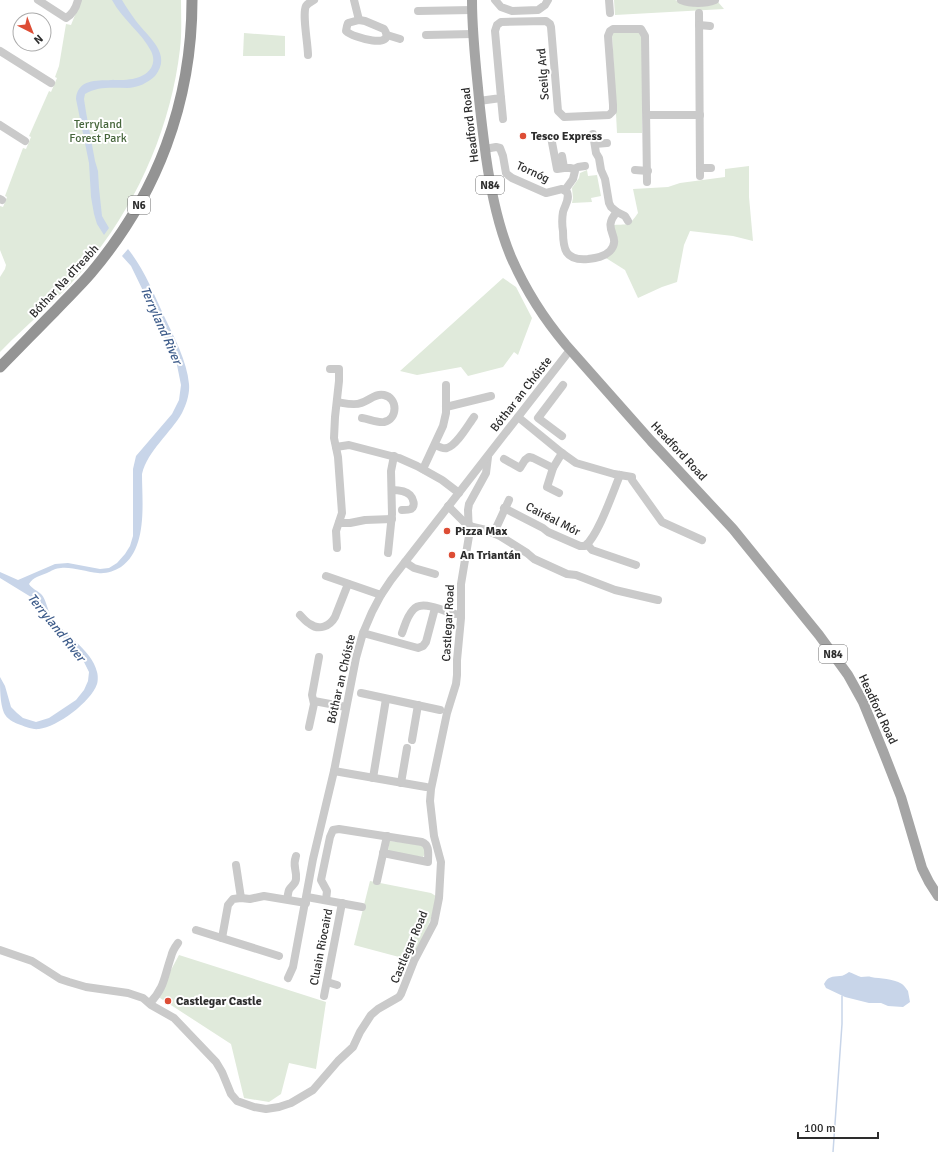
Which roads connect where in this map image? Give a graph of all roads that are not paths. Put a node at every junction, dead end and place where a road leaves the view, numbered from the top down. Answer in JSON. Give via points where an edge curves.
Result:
{"nodes":[{"id":1,"x":38,"y":0,"type":"edge"},
{"id":2,"x":78,"y":0,"type":"edge"},
{"id":3,"x":192,"y":0,"type":"edge"},
{"id":4,"x":314,"y":0,"type":"edge"},
{"id":5,"x":354,"y":0,"type":"edge"},
{"id":6,"x":495,"y":0,"type":"edge"},
{"id":7,"x":548,"y":0,"type":"edge"},
{"id":8,"x":609,"y":0,"type":"edge"},
{"id":9,"x":681,"y":0,"type":"edge"},
{"id":10,"x":716,"y":0,"type":"edge"},
{"id":11,"x":472,"y":5,"type":"edge"},
{"id":12,"x":418,"y":11,"type":"dead end"},
{"id":13,"x":610,"y":13,"type":"dead end"},
{"id":14,"x":699,"y":13,"type":"dead end"},
{"id":15,"x":359,"y":20,"type":"junction"},
{"id":16,"x":699,"y":25,"type":"junction"},
{"id":17,"x":710,"y":26,"type":"dead end"},
{"id":18,"x":473,"y":34,"type":"junction"},
{"id":19,"x":426,"y":35,"type":"dead end"},
{"id":20,"x":387,"y":36,"type":"junction"},
{"id":21,"x":400,"y":39,"type":"dead end"},
{"id":22,"x":0,"y":51,"type":"edge"},
{"id":23,"x":308,"y":55,"type":"dead end"},
{"id":24,"x":51,"y":83,"type":"dead end"},
{"id":25,"x":501,"y":98,"type":"junction"},
{"id":26,"x":479,"y":101,"type":"junction"},
{"id":27,"x":647,"y":115,"type":"junction"},
{"id":28,"x":700,"y":115,"type":"junction"},
{"id":29,"x":503,"y":119,"type":"dead end"},
{"id":30,"x":0,"y":125,"type":"edge"},
{"id":31,"x":593,"y":134,"type":"dead end"},
{"id":32,"x":551,"y":137,"type":"dead end"},
{"id":33,"x":25,"y":140,"type":"dead end"},
{"id":34,"x":607,"y":143,"type":"dead end"},
{"id":35,"x":595,"y":144,"type":"junction"},
{"id":36,"x":485,"y":149,"type":"junction"},
{"id":37,"x":562,"y":156,"type":"dead end"},
{"id":38,"x":585,"y":166,"type":"dead end"},
{"id":39,"x":564,"y":168,"type":"junction"},
{"id":40,"x":700,"y":168,"type":"junction"},
{"id":41,"x":711,"y":168,"type":"dead end"},
{"id":42,"x":574,"y":169,"type":"junction"},
{"id":43,"x":635,"y":170,"type":"dead end"},
{"id":44,"x":648,"y":171,"type":"junction"},
{"id":45,"x":700,"y":176,"type":"dead end"},
{"id":46,"x":647,"y":182,"type":"dead end"},
{"id":47,"x":565,"y":190,"type":"junction"},
{"id":48,"x":617,"y":212,"type":"junction"},
{"id":49,"x":628,"y":221,"type":"dead end"},
{"id":50,"x":570,"y":350,"type":"junction"},
{"id":51,"x":0,"y":367,"type":"edge"},
{"id":52,"x":330,"y":369,"type":"dead end"},
{"id":53,"x":446,"y":385,"type":"dead end"},
{"id":54,"x":563,"y":385,"type":"dead end"},
{"id":55,"x":491,"y":396,"type":"dead end"},
{"id":56,"x":337,"y":402,"type":"junction"},
{"id":57,"x":446,"y":407,"type":"junction"},
{"id":58,"x":474,"y":417,"type":"dead end"},
{"id":59,"x":518,"y":417,"type":"junction"},
{"id":60,"x":362,"y":418,"type":"dead end"},
{"id":61,"x":541,"y":420,"type":"junction"},
{"id":62,"x":533,"y":429,"type":"junction"},
{"id":63,"x":562,"y":436,"type":"dead end"},
{"id":64,"x":435,"y":445,"type":"junction"},
{"id":65,"x":336,"y":447,"type":"junction"},
{"id":66,"x":562,"y":453,"type":"junction"},
{"id":67,"x":394,"y":456,"type":"junction"},
{"id":68,"x":488,"y":457,"type":"junction"},
{"id":69,"x":504,"y":459,"type":"dead end"},
{"id":70,"x":553,"y":468,"type":"junction"},
{"id":71,"x":423,"y":469,"type":"junction"},
{"id":72,"x":620,"y":475,"type":"junction"},
{"id":73,"x":392,"y":490,"type":"junction"},
{"id":74,"x":459,"y":492,"type":"junction"},
{"id":75,"x":559,"y":493,"type":"dead end"},
{"id":76,"x":508,"y":500,"type":"dead end"},
{"id":77,"x":448,"y":506,"type":"junction"},
{"id":78,"x":504,"y":508,"type":"junction"},
{"id":79,"x":402,"y":510,"type":"dead end"},
{"id":80,"x":392,"y":518,"type":"junction"},
{"id":81,"x":339,"y":523,"type":"junction"},
{"id":82,"x":469,"y":525,"type":"junction"},
{"id":83,"x":497,"y":526,"type":"dead end"},
{"id":84,"x":702,"y":540,"type":"dead end"},
{"id":85,"x":587,"y":544,"type":"junction"},
{"id":86,"x":337,"y":548,"type":"dead end"},
{"id":87,"x":388,"y":553,"type":"dead end"},
{"id":88,"x":405,"y":562,"type":"junction"},
{"id":89,"x":636,"y":565,"type":"dead end"},
{"id":90,"x":435,"y":574,"type":"dead end"},
{"id":91,"x":326,"y":576,"type":"dead end"},
{"id":92,"x":348,"y":584,"type":"junction"},
{"id":93,"x":381,"y":595,"type":"junction"},
{"id":94,"x":658,"y":600,"type":"dead end"},
{"id":95,"x":435,"y":608,"type":"junction"},
{"id":96,"x":455,"y":614,"type":"dead end"},
{"id":97,"x":300,"y":615,"type":"dead end"},
{"id":98,"x":402,"y":633,"type":"dead end"},
{"id":99,"x":363,"y":634,"type":"junction"},
{"id":100,"x":319,"y":657,"type":"dead end"},
{"id":101,"x":360,"y":692,"type":"dead end"},
{"id":102,"x":386,"y":699,"type":"junction"},
{"id":103,"x":314,"y":701,"type":"junction"},
{"id":104,"x":418,"y":706,"type":"junction"},
{"id":105,"x":346,"y":707,"type":"junction"},
{"id":106,"x":440,"y":710,"type":"dead end"},
{"id":107,"x":309,"y":727,"type":"dead end"},
{"id":108,"x":412,"y":740,"type":"dead end"},
{"id":109,"x":407,"y":748,"type":"dead end"},
{"id":110,"x":334,"y":771,"type":"junction"},
{"id":111,"x":373,"y":778,"type":"junction"},
{"id":112,"x":401,"y":783,"type":"junction"},
{"id":113,"x":426,"y":786,"type":"dead end"},
{"id":114,"x":387,"y":836,"type":"junction"},
{"id":115,"x":383,"y":853,"type":"junction"},
{"id":116,"x":296,"y":856,"type":"dead end"},
{"id":117,"x":236,"y":865,"type":"dead end"},
{"id":118,"x":377,"y":881,"type":"dead end"},
{"id":119,"x":938,"y":896,"type":"edge"},
{"id":120,"x":241,"y":898,"type":"junction"},
{"id":121,"x":287,"y":899,"type":"junction"},
{"id":122,"x":306,"y":900,"type":"junction"},
{"id":123,"x":326,"y":900,"type":"junction"},
{"id":124,"x":342,"y":903,"type":"junction"},
{"id":125,"x":362,"y":907,"type":"dead end"},
{"id":126,"x":196,"y":930,"type":"dead end"},
{"id":127,"x":222,"y":938,"type":"junction"},
{"id":128,"x":178,"y":943,"type":"dead end"},
{"id":129,"x":0,"y":950,"type":"edge"},
{"id":130,"x":279,"y":956,"type":"dead end"},
{"id":131,"x":288,"y":978,"type":"dead end"},
{"id":132,"x":326,"y":982,"type":"junction"},
{"id":133,"x":337,"y":985,"type":"dead end"},
{"id":134,"x":324,"y":996,"type":"dead end"},
{"id":135,"x":150,"y":1003,"type":"junction"}],
"edges":[{"from":1,"to":2,"type":"street","via":[[66,18],[73,13]]},
{"from":3,"to":51,"type":"highway","name":"Bóthar Na dTreabh","number":"N6","via":[[188,64],[179,104],[163,156],[146,194],[119,237],[93,271]]},
{"from":4,"to":23,"type":"street","via":[[305,9]]},
{"from":5,"to":15,"type":"street"},
{"from":6,"to":7,"type":"street","via":[[501,7],[512,11],[538,10]]},
{"from":8,"to":13,"type":"street"},
{"from":9,"to":10,"type":"street","via":[[696,3]]},
{"from":11,"to":12,"type":"street"},
{"from":11,"to":18,"type":"main road","name":"Headford Road","number":"N84"},
{"from":14,"to":16,"type":"street"},
{"from":15,"to":20,"type":"street","via":[[380,26]]},
{"from":15,"to":20,"type":"street","via":[[348,22],[346,31],[349,34],[376,42]]},
{"from":16,"to":17,"type":"street"},
{"from":16,"to":28,"type":"street"},
{"from":18,"to":19,"type":"street"},
{"from":18,"to":26,"type":"main road","name":"Headford Road","number":"N84"},
{"from":20,"to":21,"type":"street"},
{"from":22,"to":24,"type":"street"},
{"from":25,"to":26,"type":"street"},
{"from":25,"to":27,"type":"street","name":"Sceilg Ard","via":[[495,31],[501,22],[546,21],[550,24],[558,112],[564,117],[609,115],[613,111],[608,36],[614,29],[641,29],[645,36]]},
{"from":25,"to":29,"type":"street","name":"Sceilg Ard"},
{"from":26,"to":36,"type":"main road","name":"Headford Road","number":"N84"},
{"from":27,"to":28,"type":"street"},
{"from":27,"to":44,"type":"street","name":"Sceilg Ard"},
{"from":28,"to":40,"type":"street"},
{"from":30,"to":33,"type":"street"},
{"from":31,"to":35,"type":"street"},
{"from":32,"to":39,"type":"street","name":"Tornóg","via":[[557,169]]},
{"from":34,"to":35,"type":"street"},
{"from":35,"to":48,"type":"street","via":[[609,203]]},
{"from":36,"to":47,"type":"street","name":"Tornóg","via":[[500,148],[506,173],[512,178],[546,193]]},
{"from":36,"to":50,"type":"main road","name":"Headford Road","number":"N84","via":[[491,192],[511,257],[543,315]]},
{"from":37,"to":39,"type":"street","name":"Tornóg"},
{"from":38,"to":42,"type":"street","name":"Tornóg"},
{"from":39,"to":42,"type":"street","name":"Tornóg"},
{"from":40,"to":41,"type":"street"},
{"from":40,"to":45,"type":"street"},
{"from":42,"to":47,"type":"street","via":[[576,173]]},
{"from":43,"to":44,"type":"street"},
{"from":44,"to":46,"type":"street","name":"Sceilg Ard"},
{"from":47,"to":48,"type":"street","via":[[568,198],[562,218],[563,244],[574,258],[596,258],[609,252],[614,240],[610,221]]},
{"from":48,"to":49,"type":"street"},
{"from":50,"to":59,"type":"street","name":"Bóthar an Chóiste"},
{"from":50,"to":119,"type":"main road","name":"Headford Road","number":"N84","via":[[734,529],[848,675],[863,702],[901,797],[922,868]]},
{"from":52,"to":56,"type":"street","via":[[339,370]]},
{"from":53,"to":57,"type":"street"},
{"from":54,"to":61,"type":"street","via":[[538,418]]},
{"from":55,"to":57,"type":"street"},
{"from":56,"to":60,"type":"street","via":[[359,404],[382,394],[393,403],[392,417],[385,422],[378,422],[372,415]]},
{"from":56,"to":65,"type":"street","via":[[334,431]]},
{"from":57,"to":64,"type":"street","via":[[443,426]]},
{"from":58,"to":64,"type":"street","via":[[451,446],[443,448]]},
{"from":59,"to":62,"type":"street"},
{"from":59,"to":68,"type":"street","name":"Bóthar an Chóiste"},
{"from":61,"to":62,"type":"street"},
{"from":61,"to":63,"type":"street"},
{"from":62,"to":66,"type":"street"},
{"from":64,"to":71,"type":"street"},
{"from":65,"to":67,"type":"street","via":[[349,446]]},
{"from":65,"to":81,"type":"street","via":[[342,514]]},
{"from":66,"to":70,"type":"street"},
{"from":66,"to":72,"type":"street","via":[[579,464]]},
{"from":67,"to":71,"type":"street"},
{"from":67,"to":73,"type":"street","via":[[391,471]]},
{"from":68,"to":74,"type":"street","name":"Bóthar an Chóiste"},
{"from":68,"to":82,"type":"street","name":"Castlegar Road","via":[[484,477],[469,504]]},
{"from":69,"to":70,"type":"street","via":[[520,468],[529,457]]},
{"from":70,"to":75,"type":"street","via":[[546,487]]},
{"from":71,"to":74,"type":"street"},
{"from":72,"to":84,"type":"street","via":[[632,477],[662,522]]},
{"from":72,"to":85,"type":"street","name":"Cairéal Mór","via":[[600,523]]},
{"from":73,"to":79,"type":"street","via":[[406,493],[412,498],[413,508]]},
{"from":73,"to":80,"type":"street"},
{"from":74,"to":77,"type":"street","name":"Bóthar an Chóiste"},
{"from":76,"to":78,"type":"street"},
{"from":77,"to":82,"type":"street"},
{"from":77,"to":88,"type":"street","name":"Bóthar an Chóiste"},
{"from":78,"to":83,"type":"street"},
{"from":78,"to":85,"type":"street","name":"Cairéal Mór","via":[[580,546]]},
{"from":80,"to":81,"type":"street"},
{"from":80,"to":87,"type":"street"},
{"from":81,"to":86,"type":"street","via":[[336,531]]},
{"from":82,"to":94,"type":"street","via":[[500,536],[534,559],[567,574],[615,590]]},
{"from":82,"to":135,"type":"street","name":"Castlegar Road","via":[[461,584],[456,681],[447,713],[430,801],[434,836],[441,862],[439,898],[434,923],[399,997],[371,1014],[352,1046],[313,1090],[291,1104],[266,1109],[237,1101],[216,1062],[174,1018]]},
{"from":85,"to":89,"type":"street","via":[[592,550]]},
{"from":88,"to":90,"type":"street","via":[[414,568]]},
{"from":88,"to":93,"type":"street","name":"Bóthar an Chóiste"},
{"from":91,"to":92,"type":"street"},
{"from":92,"to":93,"type":"street"},
{"from":92,"to":97,"type":"street","via":[[329,624],[315,627]]},
{"from":93,"to":99,"type":"street","name":"Bóthar an Chóiste"},
{"from":95,"to":96,"type":"street"},
{"from":95,"to":98,"type":"street","via":[[425,605],[414,608]]},
{"from":95,"to":99,"type":"street","via":[[426,642],[418,648]]},
{"from":99,"to":105,"type":"street","name":"Bóthar an Chóiste"},
{"from":100,"to":103,"type":"street","via":[[312,695]]},
{"from":101,"to":102,"type":"street"},
{"from":102,"to":104,"type":"street"},
{"from":102,"to":111,"type":"street"},
{"from":103,"to":105,"type":"street"},
{"from":103,"to":107,"type":"street"},
{"from":104,"to":106,"type":"street"},
{"from":104,"to":108,"type":"street"},
{"from":105,"to":110,"type":"street","name":"Bóthar an Chóiste"},
{"from":109,"to":112,"type":"street"},
{"from":110,"to":111,"type":"street"},
{"from":110,"to":122,"type":"street","name":"Bóthar an Chóiste"},
{"from":111,"to":112,"type":"street"},
{"from":112,"to":113,"type":"street"},
{"from":114,"to":115,"type":"street"},
{"from":114,"to":115,"type":"street","name":"Cluain Riocaird","via":[[424,843],[428,850],[428,862]]},
{"from":114,"to":123,"type":"street","name":"Cluain Riocaird","via":[[334,830],[330,837],[321,880],[326,891]]},
{"from":115,"to":118,"type":"street"},
{"from":116,"to":121,"type":"street","via":[[296,879]]},
{"from":117,"to":120,"type":"street"},
{"from":120,"to":121,"type":"street","name":"Cluain Riocaird","via":[[264,896]]},
{"from":120,"to":127,"type":"street","via":[[233,899],[228,905]]},
{"from":121,"to":122,"type":"street","name":"Cluain Riocaird"},
{"from":122,"to":123,"type":"street","name":"Cluain Riocaird"},
{"from":122,"to":131,"type":"street","name":"Bóthar an Chóiste","via":[[293,967]]},
{"from":123,"to":124,"type":"street","name":"Cluain Riocaird"},
{"from":124,"to":125,"type":"street","name":"Cluain Riocaird"},
{"from":124,"to":132,"type":"street","name":"Cluain Riocaird"},
{"from":126,"to":127,"type":"street"},
{"from":127,"to":130,"type":"street"},
{"from":128,"to":135,"type":"street","via":[[171,956],[164,982]]},
{"from":129,"to":135,"type":"street","name":"Castlegar Road","via":[[32,961],[60,979],[86,987],[136,995]]},
{"from":132,"to":133,"type":"street"},
{"from":132,"to":134,"type":"street","name":"Cluain Riocaird"}]}
